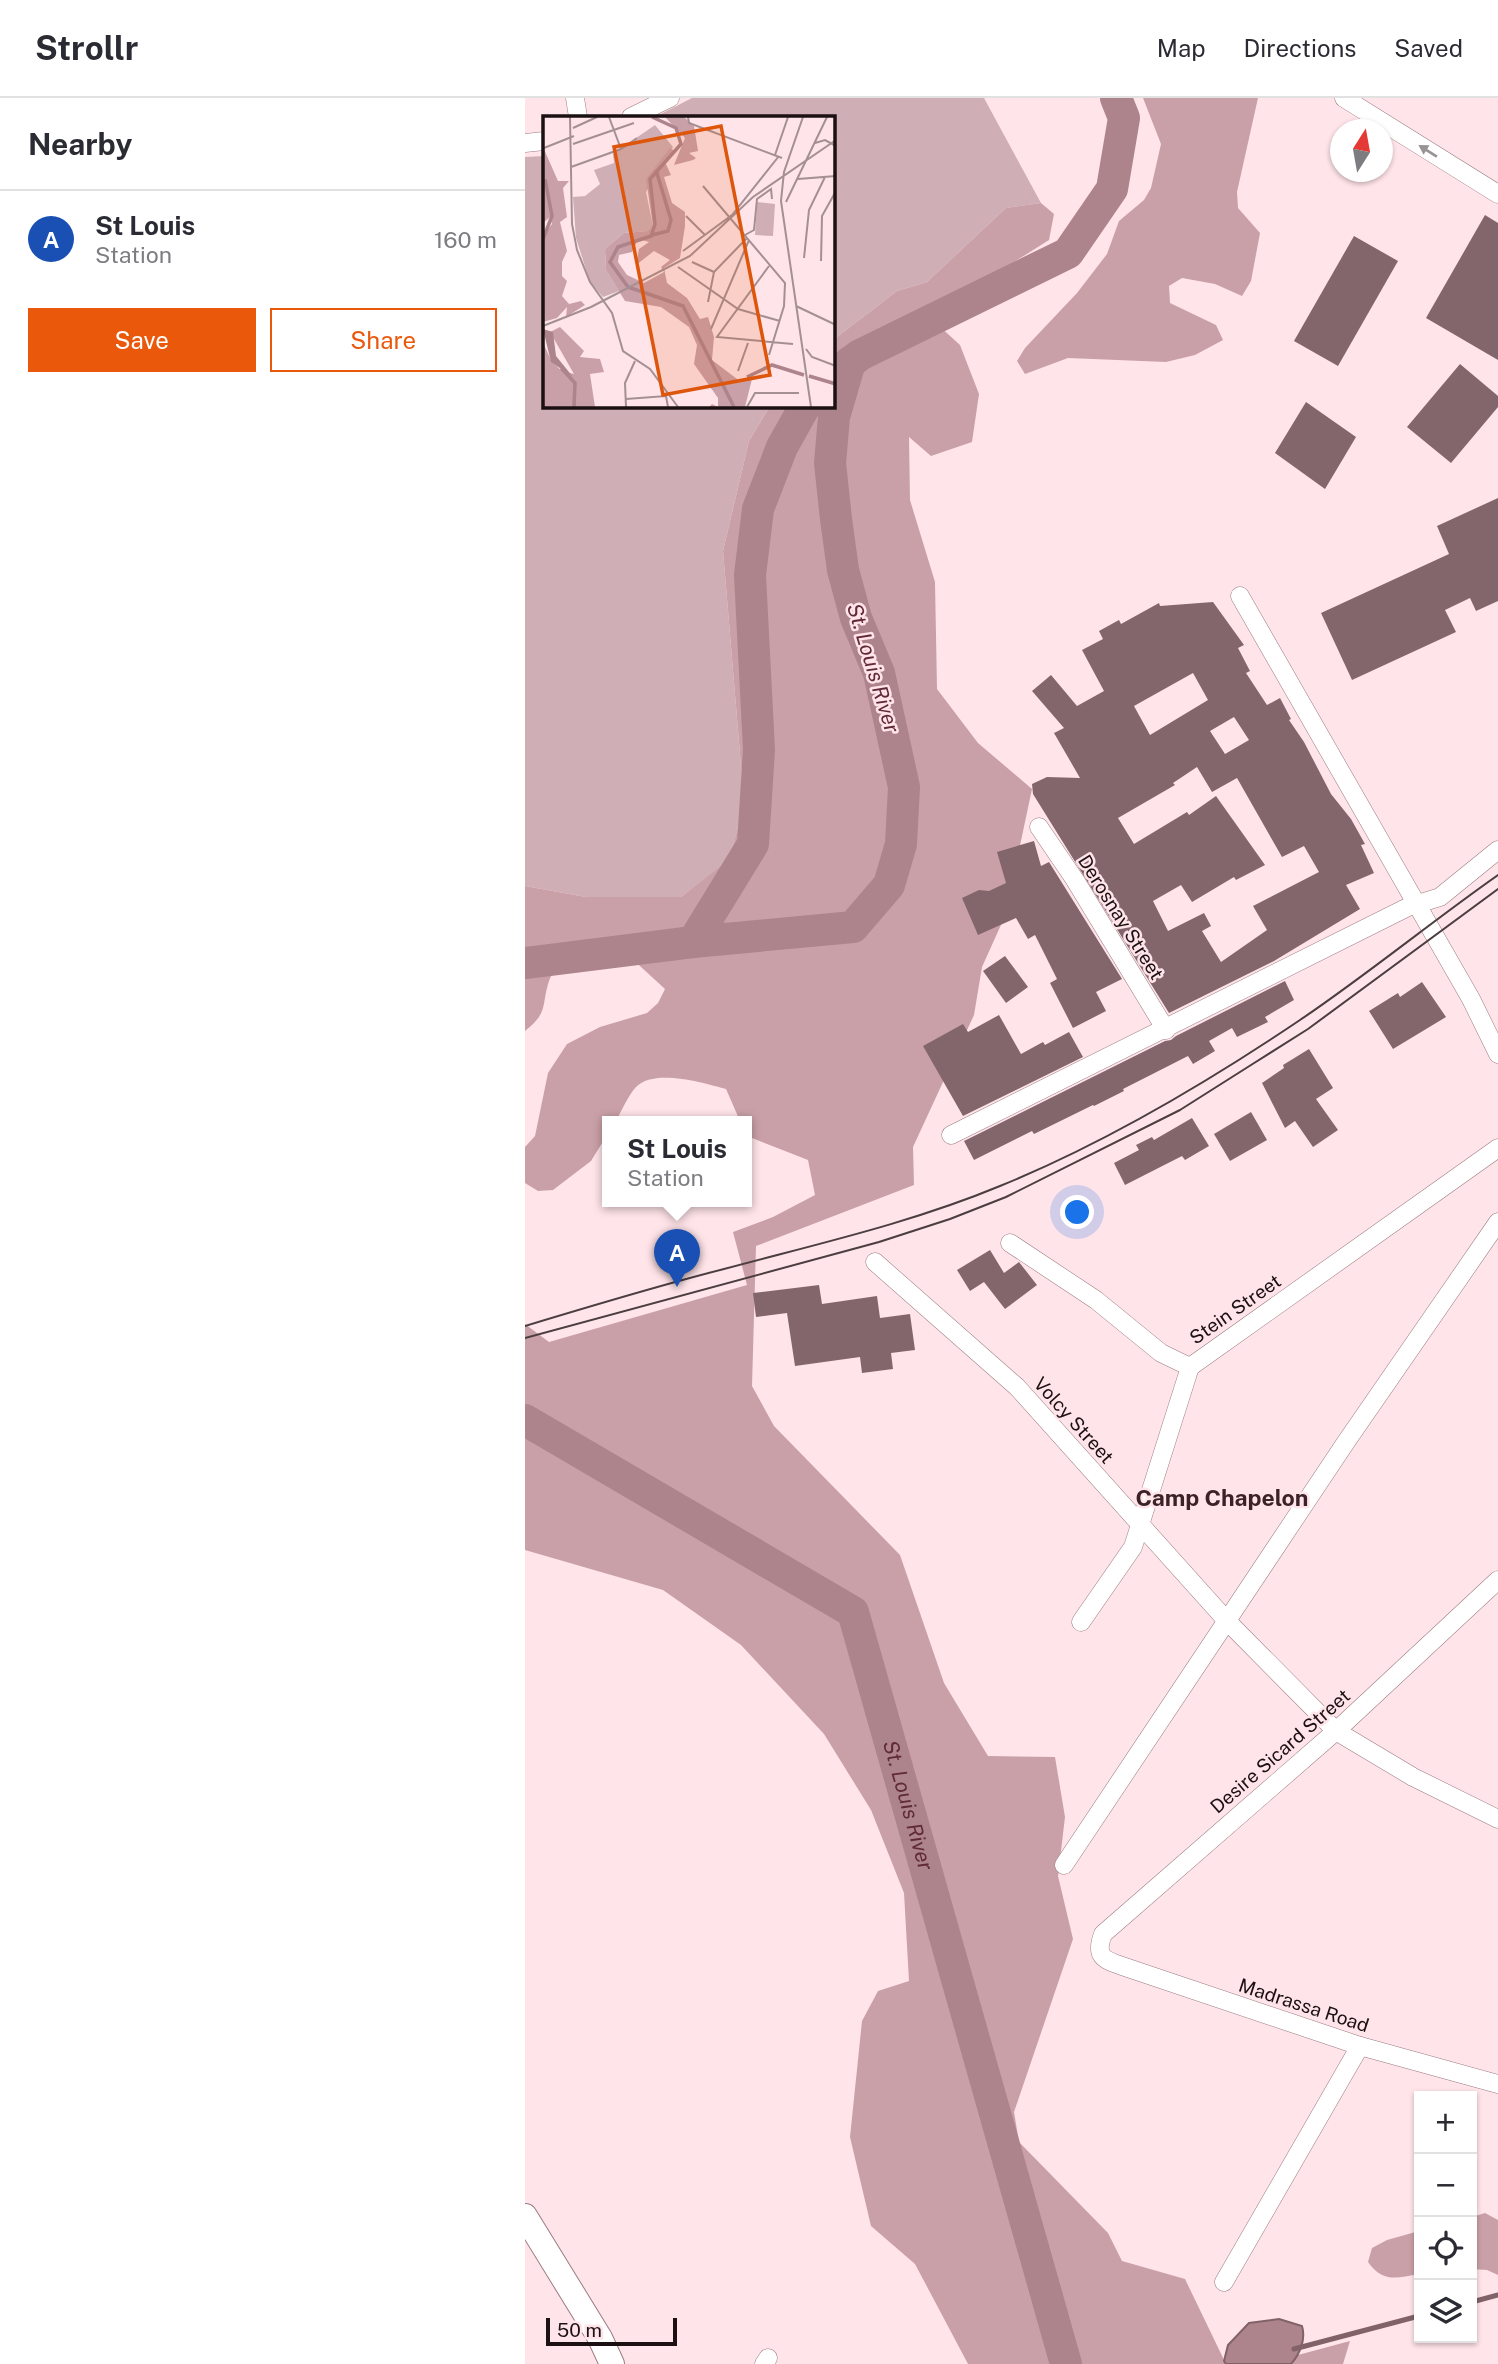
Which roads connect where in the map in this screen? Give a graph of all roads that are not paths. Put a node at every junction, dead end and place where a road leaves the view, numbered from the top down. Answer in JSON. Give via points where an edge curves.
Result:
{"nodes":[{"id":1,"x":575,"y":98,"type":"edge"},
{"id":2,"x":670,"y":98,"type":"edge"},
{"id":3,"x":1344,"y":98,"type":"edge"},
{"id":4,"x":578,"y":116,"type":"edge"},
{"id":5,"x":633,"y":116,"type":"edge"},
{"id":6,"x":543,"y":141,"type":"edge"},
{"id":7,"x":525,"y":143,"type":"edge"},
{"id":8,"x":1492,"y":191,"type":"edge"},
{"id":9,"x":1240,"y":596,"type":"dead end"},
{"id":10,"x":1039,"y":827,"type":"dead end"},
{"id":11,"x":1498,"y":849,"type":"edge"},
{"id":12,"x":1415,"y":905,"type":"junction"},
{"id":13,"x":1166,"y":1030,"type":"junction"},
{"id":14,"x":1498,"y":1054,"type":"edge"},
{"id":15,"x":951,"y":1135,"type":"dead end"},
{"id":16,"x":1498,"y":1149,"type":"edge"},
{"id":17,"x":1498,"y":1222,"type":"edge"},
{"id":18,"x":1010,"y":1243,"type":"dead end"},
{"id":19,"x":875,"y":1262,"type":"dead end"},
{"id":20,"x":1190,"y":1367,"type":"junction"},
{"id":21,"x":1142,"y":1526,"type":"junction"},
{"id":22,"x":1498,"y":1580,"type":"edge"},
{"id":23,"x":1227,"y":1621,"type":"junction"},
{"id":24,"x":1081,"y":1622,"type":"dead end"},
{"id":25,"x":1336,"y":1731,"type":"junction"},
{"id":26,"x":1498,"y":1819,"type":"edge"},
{"id":27,"x":1064,"y":1866,"type":"dead end"},
{"id":28,"x":1101,"y":1955,"type":"joint"},
{"id":29,"x":1360,"y":2046,"type":"junction"},
{"id":30,"x":1498,"y":2084,"type":"edge"},
{"id":31,"x":525,"y":2216,"type":"edge"},
{"id":32,"x":1223,"y":2282,"type":"dead end"},
{"id":33,"x":612,"y":2364,"type":"edge"}],
"edges":[{"from":1,"to":4,"type":"street"},
{"from":2,"to":5,"type":"street"},
{"from":8,"to":3,"type":"street","one_way":true},
{"from":6,"to":7,"type":"street"},
{"from":9,"to":12,"type":"street"},
{"from":10,"to":13,"type":"street","name":"Derosnay Street"},
{"from":11,"to":12,"type":"street","via":[[1440,897]]},
{"from":12,"to":13,"type":"street"},
{"from":12,"to":14,"type":"street"},
{"from":13,"to":15,"type":"street"},
{"from":16,"to":20,"type":"street","name":"Stein Street"},
{"from":17,"to":23,"type":"street"},
{"from":18,"to":20,"type":"street","via":[[1096,1300],[1161,1353]]},
{"from":19,"to":21,"type":"street","name":"Volcy Street","via":[[1017,1387]]},
{"from":20,"to":21,"type":"street","name":"Stein Street"},
{"from":21,"to":23,"type":"street","name":"Volcy Street"},
{"from":21,"to":24,"type":"street","name":"Stein Street","via":[[1133,1547]]},
{"from":22,"to":25,"type":"street","name":"Desire Sicard Street"},
{"from":23,"to":25,"type":"street","name":"Volcy Street"},
{"from":23,"to":27,"type":"street"},
{"from":25,"to":26,"type":"street","name":"Volcy Street","via":[[1413,1777]]},
{"from":25,"to":28,"type":"street","name":"Desire Sicard Street","via":[[1103,1934],[1098,1947]]},
{"from":28,"to":29,"type":"street","name":"Madrassa Road"},
{"from":29,"to":30,"type":"street","name":"Madrassa Road"},
{"from":29,"to":32,"type":"street"},
{"from":31,"to":33,"type":"main road"}]}
